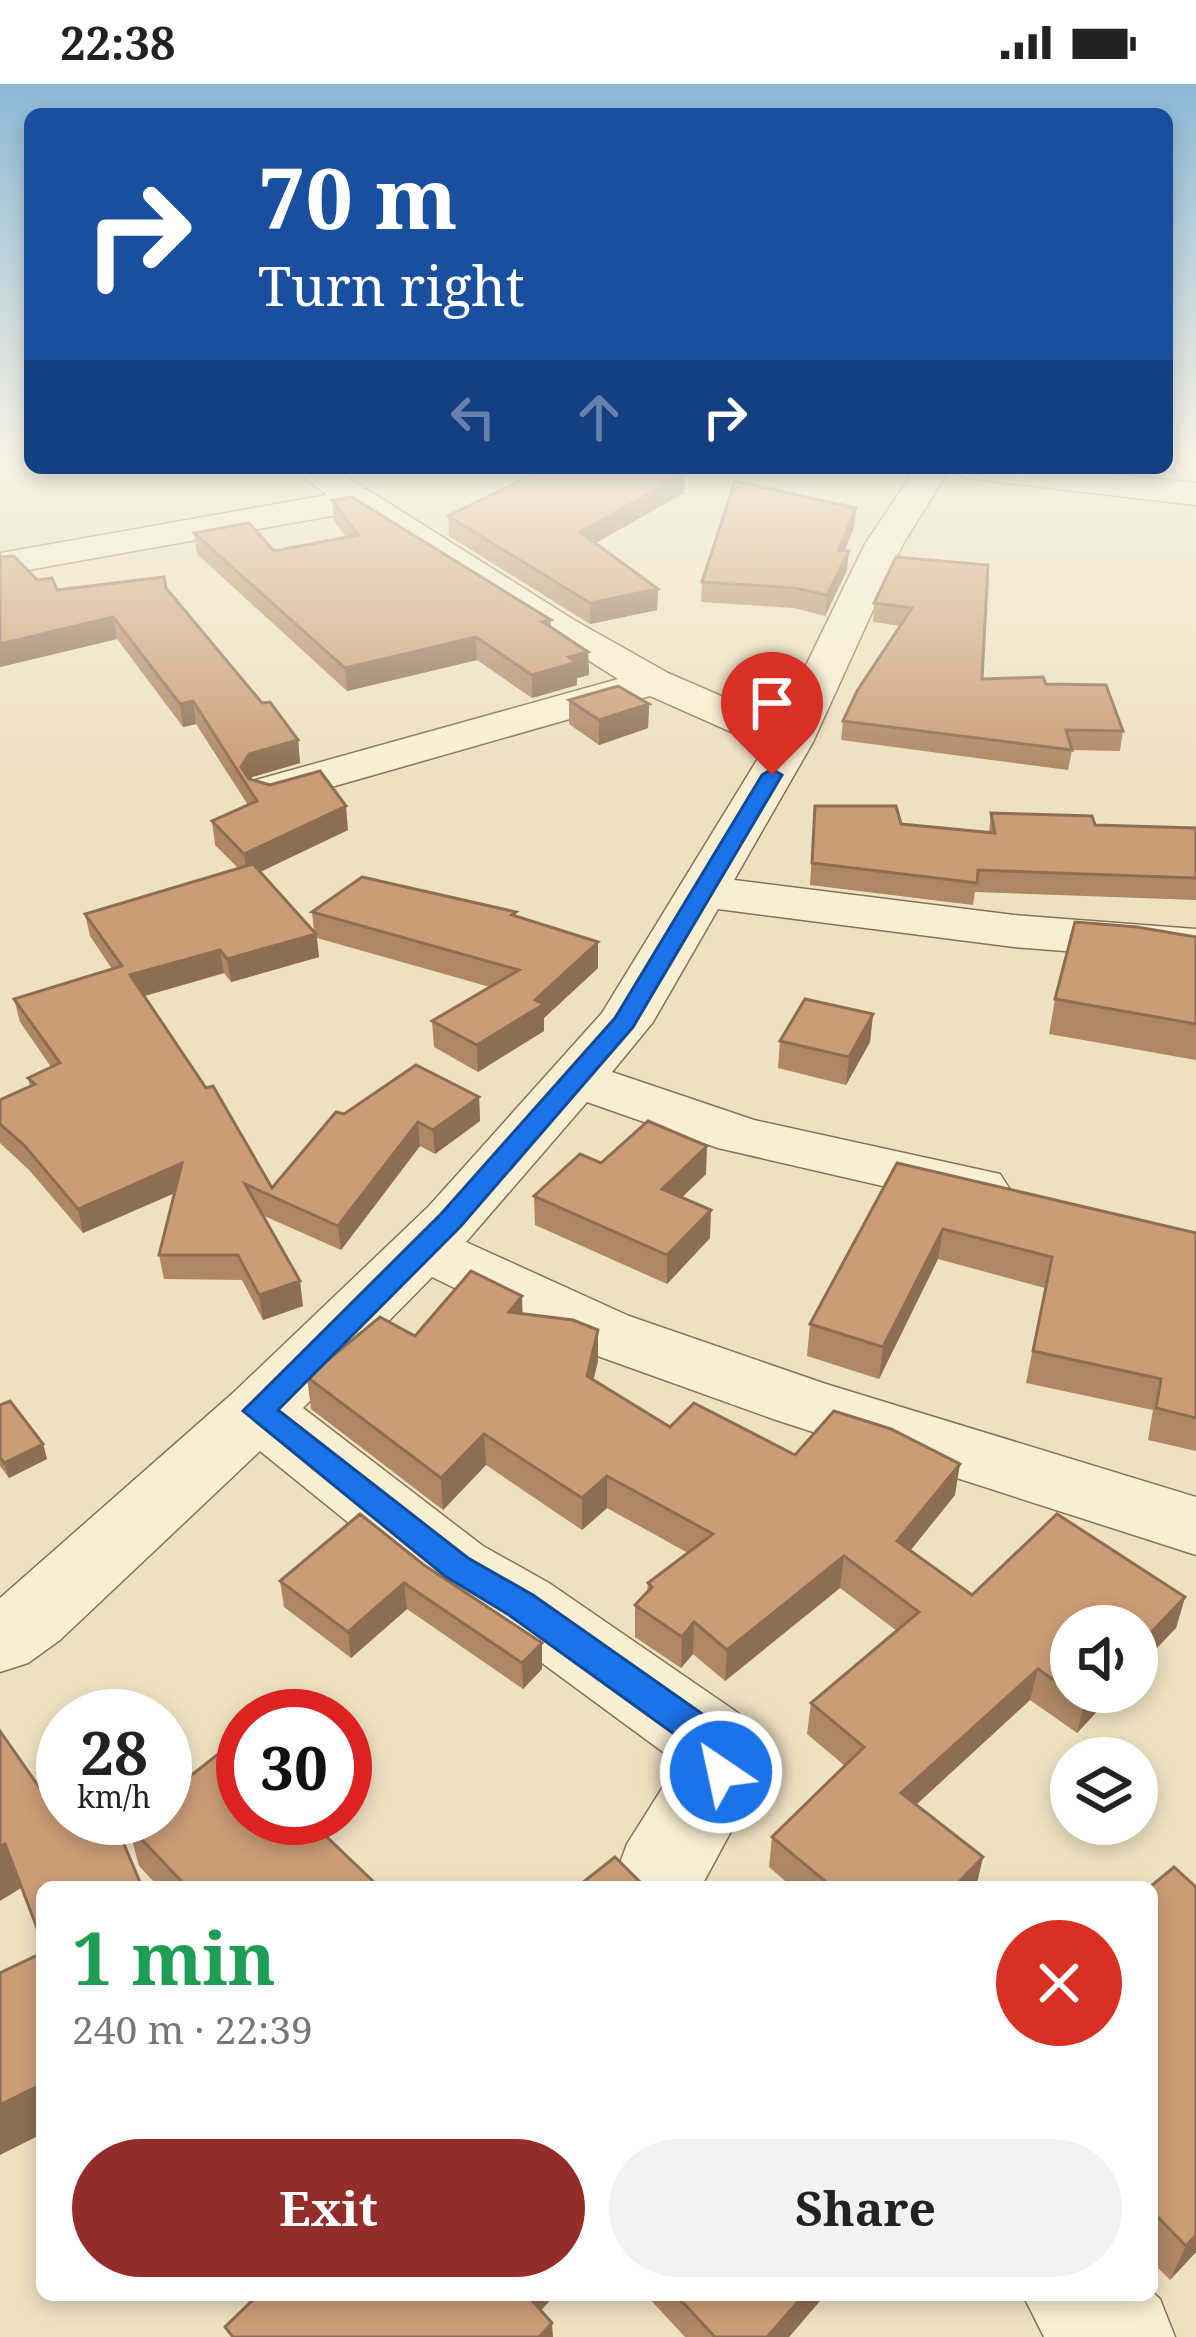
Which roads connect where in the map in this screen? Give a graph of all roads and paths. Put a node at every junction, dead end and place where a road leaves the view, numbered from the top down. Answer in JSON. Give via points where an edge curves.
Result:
{"nodes":[{"id":1,"x":461,"y":565,"type":"edge"},
{"id":2,"x":874,"y":565,"type":"edge"},
{"id":3,"x":653,"y":682,"type":"junction"},
{"id":4,"x":791,"y":742,"type":"junction"},
{"id":5,"x":272,"y":790,"type":"edge"},
{"id":6,"x":704,"y":892,"type":"junction"},
{"id":7,"x":1196,"y":946,"type":"edge"},
{"id":8,"x":575,"y":1078,"type":"junction"},
{"id":9,"x":1042,"y":1203,"type":"edge"},
{"id":10,"x":423,"y":1247,"type":"junction"},
{"id":11,"x":258,"y":1411,"type":"junction"},
{"id":12,"x":1196,"y":1526,"type":"edge"},
{"id":13,"x":0,"y":1640,"type":"edge"},
{"id":14,"x":657,"y":1881,"type":"edge"},
{"id":15,"x":1082,"y":2301,"type":"edge"},
{"id":16,"x":1121,"y":2337,"type":"edge"}],
"edges":[{"from":1,"to":3,"type":"street"},
{"from":2,"to":4,"type":"street"},
{"from":3,"to":4,"type":"street"},
{"from":3,"to":5,"type":"street"},
{"from":4,"to":6,"type":"street"},
{"from":6,"to":7,"type":"street"},
{"from":6,"to":8,"type":"street","via":[[625,1022]]},
{"from":8,"to":9,"type":"street","via":[[739,1135]]},
{"from":8,"to":10,"type":"street"},
{"from":10,"to":11,"type":"street"},
{"from":10,"to":12,"type":"street","via":[[605,1333]]},
{"from":11,"to":13,"type":"street"},
{"from":11,"to":14,"type":"street","via":[[456,1567],[708,1738],[721,1772]]},
{"from":15,"to":16,"type":"street"}]}
